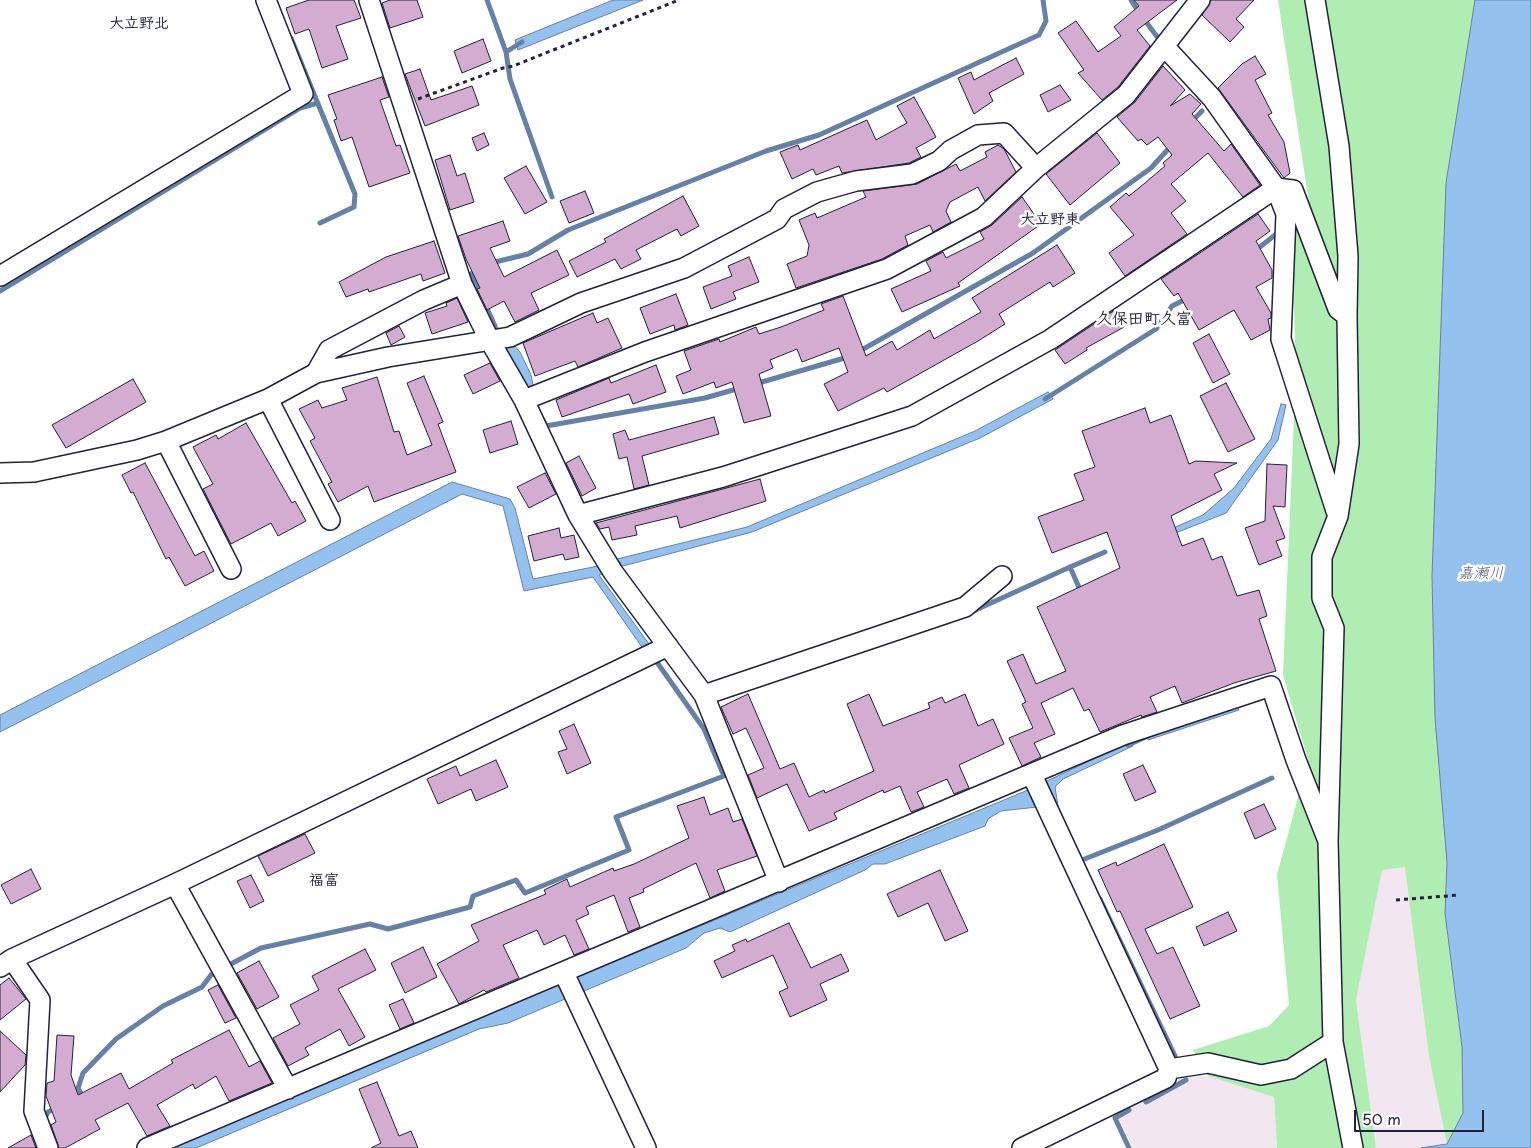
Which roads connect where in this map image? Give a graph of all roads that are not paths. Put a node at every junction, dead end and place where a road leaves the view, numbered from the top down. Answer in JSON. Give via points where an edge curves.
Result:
{"nodes":[{"id":1,"x":266,"y":0,"type":"edge"},
{"id":2,"x":369,"y":0,"type":"edge"},
{"id":3,"x":1200,"y":0,"type":"edge"},
{"id":4,"x":1316,"y":0,"type":"edge"},
{"id":5,"x":1164,"y":46,"type":"junction"},
{"id":6,"x":1036,"y":168,"type":"junction"},
{"id":7,"x":1276,"y":188,"type":"junction"},
{"id":8,"x":0,"y":276,"type":"edge"},
{"id":9,"x":462,"y":284,"type":"junction"},
{"id":10,"x":1346,"y":316,"type":"junction"},
{"id":11,"x":490,"y":342,"type":"junction"},
{"id":12,"x":316,"y":372,"type":"junction"},
{"id":13,"x":532,"y":397,"type":"junction"},
{"id":14,"x":268,"y":399,"type":"junction"},
{"id":15,"x":166,"y":441,"type":"junction"},
{"id":16,"x":0,"y":473,"type":"edge"},
{"id":17,"x":578,"y":515,"type":"junction"},
{"id":18,"x":1338,"y":516,"type":"junction"},
{"id":19,"x":330,"y":520,"type":"dead end"},
{"id":20,"x":231,"y":569,"type":"dead end"},
{"id":21,"x":1002,"y":576,"type":"dead end"},
{"id":22,"x":658,"y":650,"type":"junction"},
{"id":23,"x":704,"y":695,"type":"junction"},
{"id":24,"x":1036,"y":785,"type":"junction"},
{"id":25,"x":1328,"y":841,"type":"junction"},
{"id":26,"x":779,"y":882,"type":"junction"},
{"id":27,"x":175,"y":884,"type":"junction"},
{"id":28,"x":6,"y":963,"type":"edge"},
{"id":29,"x":564,"y":973,"type":"junction"},
{"id":30,"x":1333,"y":1042,"type":"junction"},
{"id":31,"x":1169,"y":1069,"type":"junction"},
{"id":32,"x":288,"y":1089,"type":"junction"},
{"id":33,"x":48,"y":1148,"type":"edge"},
{"id":34,"x":147,"y":1148,"type":"edge"},
{"id":35,"x":646,"y":1148,"type":"edge"},
{"id":36,"x":1022,"y":1148,"type":"edge"},
{"id":37,"x":1353,"y":1148,"type":"edge"}],
"edges":[{"from":1,"to":8,"type":"street","via":[[303,94]]},
{"from":2,"to":9,"type":"street"},
{"from":3,"to":5,"type":"street"},
{"from":4,"to":10,"type":"street","via":[[1339,146],[1348,256]]},
{"from":5,"to":6,"type":"street","via":[[1126,95]]},
{"from":5,"to":7,"type":"street","via":[[1212,98]]},
{"from":6,"to":11,"type":"street","via":[[1004,133],[978,135],[939,161],[912,174],[856,181],[817,192],[784,209],[777,219],[684,268],[581,303],[510,337]]},
{"from":6,"to":13,"type":"street","via":[[984,217],[887,268],[645,352]]},
{"from":7,"to":10,"type":"street","via":[[1293,190],[1338,309]]},
{"from":7,"to":17,"type":"street","via":[[1051,339],[912,416],[723,477]]},
{"from":7,"to":18,"type":"street","via":[[1286,214],[1281,339]]},
{"from":9,"to":11,"type":"street"},
{"from":9,"to":12,"type":"street","via":[[424,300],[329,350]]},
{"from":10,"to":18,"type":"street","via":[[1349,444]]},
{"from":11,"to":12,"type":"street","via":[[388,357]]},
{"from":11,"to":13,"type":"street"},
{"from":12,"to":14,"type":"street"},
{"from":13,"to":17,"type":"street"},
{"from":14,"to":15,"type":"street"},
{"from":14,"to":19,"type":"street"},
{"from":15,"to":16,"type":"street","via":[[34,472]]},
{"from":15,"to":20,"type":"street"},
{"from":17,"to":22,"type":"street"},
{"from":18,"to":25,"type":"street","via":[[1322,557],[1322,598],[1334,628]]},
{"from":21,"to":23,"type":"street","via":[[965,607]]},
{"from":22,"to":23,"type":"street"},
{"from":22,"to":27,"type":"street"},
{"from":23,"to":26,"type":"street"},
{"from":24,"to":25,"type":"street","via":[[1123,735],[1271,686]]},
{"from":24,"to":26,"type":"street"},
{"from":24,"to":31,"type":"street"},
{"from":25,"to":30,"type":"street"},
{"from":26,"to":29,"type":"street"},
{"from":27,"to":28,"type":"street"},
{"from":27,"to":32,"type":"street"},
{"from":28,"to":33,"type":"street","via":[[40,1000],[34,1111]]},
{"from":29,"to":32,"type":"street"},
{"from":29,"to":35,"type":"street"},
{"from":30,"to":31,"type":"street","via":[[1291,1069],[1261,1075],[1208,1063]]},
{"from":30,"to":37,"type":"street"},
{"from":31,"to":36,"type":"street","via":[[1166,1078]]},
{"from":32,"to":34,"type":"street"}]}
